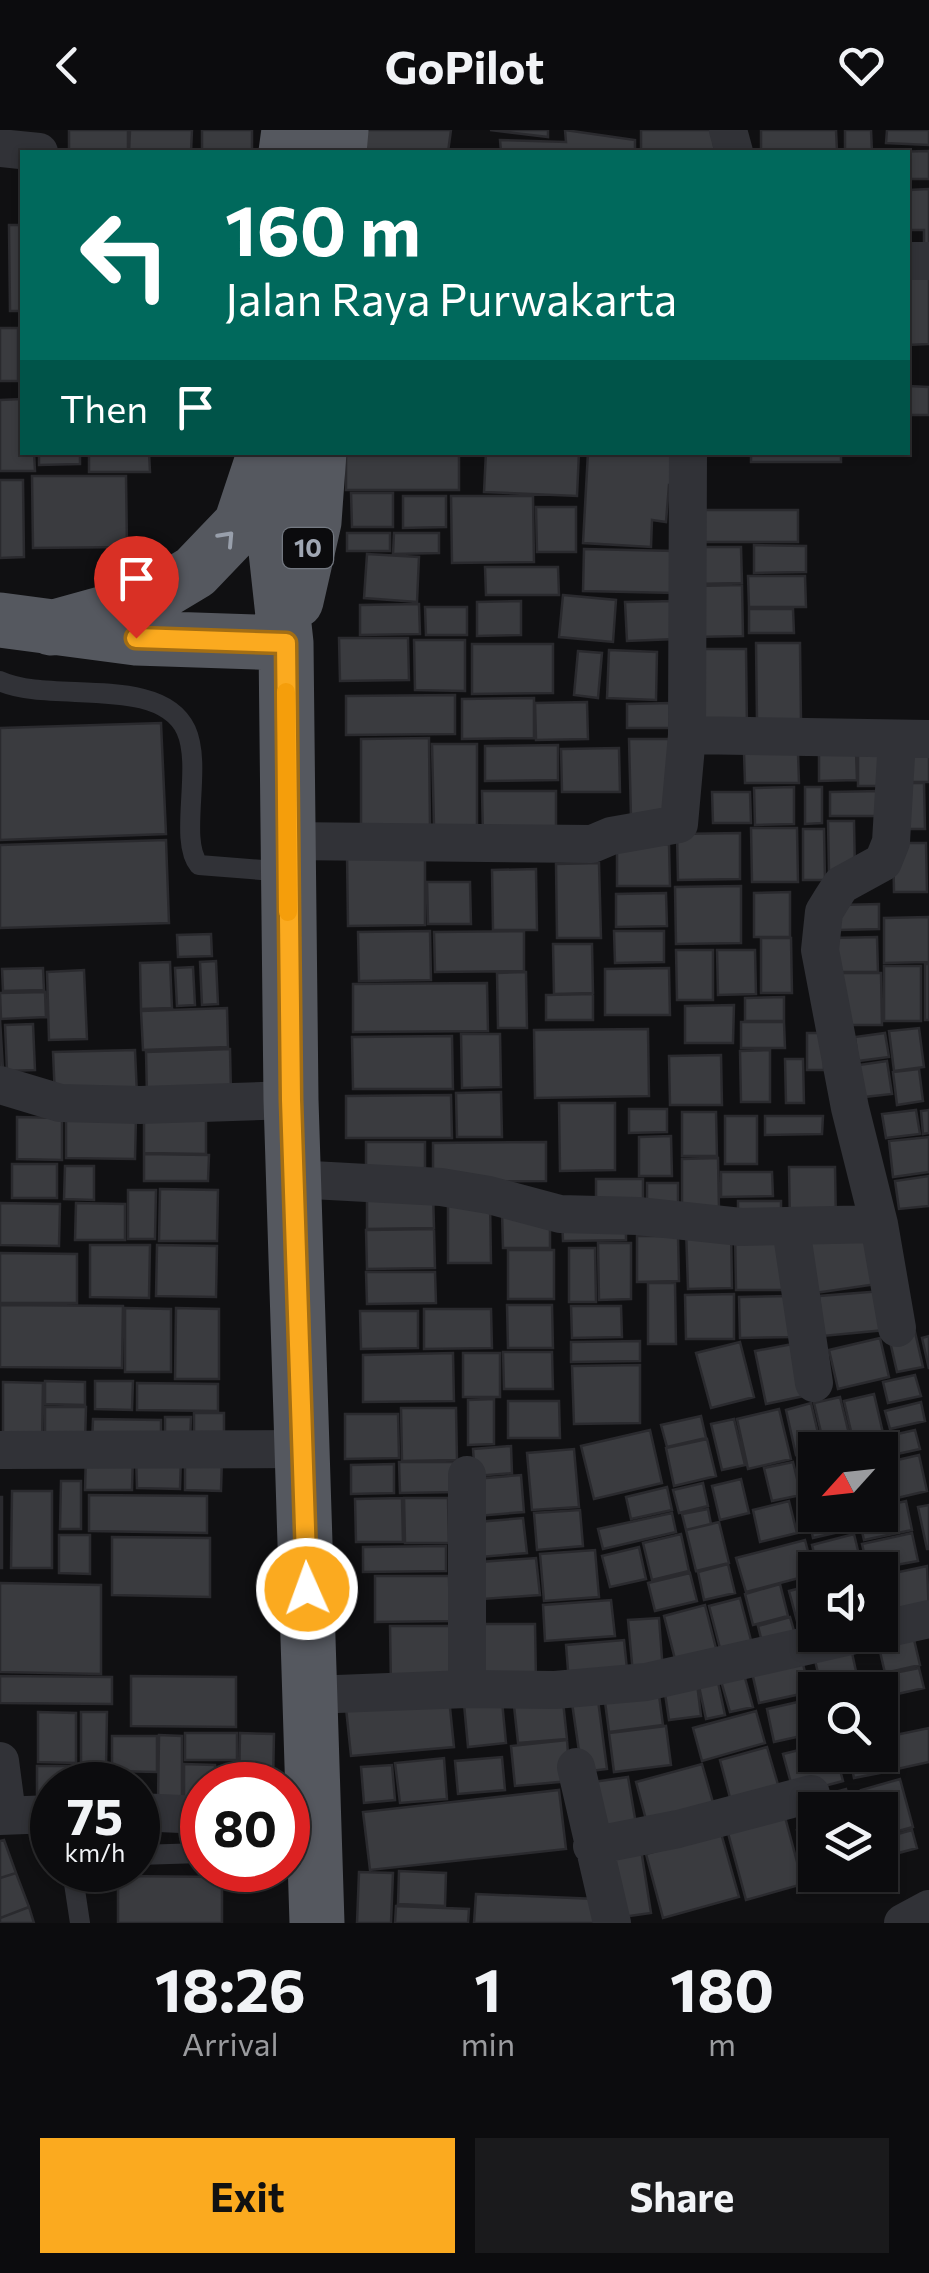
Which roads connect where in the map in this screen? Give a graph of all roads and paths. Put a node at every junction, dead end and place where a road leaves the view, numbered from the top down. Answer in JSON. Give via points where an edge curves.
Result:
{"nodes":[{"id":1,"x":267,"y":455,"type":"edge"},
{"id":2,"x":268,"y":455,"type":"edge"},
{"id":3,"x":318,"y":455,"type":"edge"},
{"id":4,"x":688,"y":455,"type":"edge"},
{"id":5,"x":25,"y":624,"type":"edge"},
{"id":6,"x":286,"y":643,"type":"junction"},
{"id":7,"x":0,"y":681,"type":"edge"},
{"id":8,"x":687,"y":734,"type":"junction"},
{"id":9,"x":913,"y":739,"type":"edge"},
{"id":10,"x":286,"y":857,"type":"junction"},
{"id":11,"x":0,"y":1084,"type":"edge"},
{"id":12,"x":291,"y":1100,"type":"junction"},
{"id":13,"x":294,"y":1179,"type":"junction"},
{"id":14,"x":880,"y":1224,"type":"junction"},
{"id":15,"x":790,"y":1228,"type":"junction"},
{"id":16,"x":897,"y":1328,"type":"dead end"},
{"id":17,"x":814,"y":1383,"type":"dead end"},
{"id":18,"x":302,"y":1449,"type":"junction"},
{"id":19,"x":0,"y":1450,"type":"edge"},
{"id":20,"x":466,"y":1475,"type":"dead end"},
{"id":21,"x":929,"y":1619,"type":"edge"},
{"id":22,"x":898,"y":1626,"type":"edge"},
{"id":23,"x":798,"y":1648,"type":"edge"},
{"id":24,"x":467,"y":1689,"type":"junction"},
{"id":25,"x":311,"y":1694,"type":"junction"},
{"id":26,"x":0,"y":1761,"type":"edge"},
{"id":27,"x":306,"y":1762,"type":"edge"},
{"id":28,"x":576,"y":1766,"type":"dead end"},
{"id":29,"x":798,"y":1798,"type":"edge"},
{"id":30,"x":30,"y":1814,"type":"edge"},
{"id":31,"x":4,"y":1815,"type":"edge"},
{"id":32,"x":592,"y":1846,"type":"junction"},
{"id":33,"x":310,"y":1884,"type":"edge"},
{"id":34,"x":75,"y":1892,"type":"edge"},
{"id":35,"x":929,"y":1909,"type":"edge"},
{"id":36,"x":80,"y":1923,"type":"edge"},
{"id":37,"x":317,"y":1923,"type":"edge"},
{"id":38,"x":612,"y":1923,"type":"edge"},
{"id":39,"x":904,"y":1923,"type":"edge"}],
"edges":[{"from":5,"to":1,"type":"highway","number":"10","one_way":true,"via":[[145,602],[195,572],[240,524]]},
{"from":2,"to":6,"type":"highway","number":"10"},
{"from":3,"to":6,"type":"highway","number":"10","via":[[314,522]]},
{"from":4,"to":8,"type":"street"},
{"from":5,"to":6,"type":"highway","number":"10","via":[[188,642]]},
{"from":6,"to":10,"type":"highway"},
{"from":7,"to":10,"type":"lane","via":[[18,689],[134,696],[162,704],[184,726],[194,755],[193,858],[199,865]]},
{"from":8,"to":9,"type":"street"},
{"from":8,"to":10,"type":"street","via":[[679,824],[592,844]]},
{"from":9,"to":14,"type":"street","via":[[892,842],[883,862],[841,885],[824,912],[820,950]]},
{"from":10,"to":12,"type":"highway"},
{"from":11,"to":12,"type":"street","via":[[60,1103]]},
{"from":12,"to":13,"type":"highway"},
{"from":13,"to":15,"type":"street","via":[[441,1187],[560,1214]]},
{"from":13,"to":18,"type":"highway"},
{"from":14,"to":15,"type":"street"},
{"from":14,"to":16,"type":"street"},
{"from":15,"to":17,"type":"street"},
{"from":18,"to":19,"type":"street"},
{"from":18,"to":25,"type":"highway"},
{"from":20,"to":24,"type":"street"},
{"from":21,"to":22,"type":"street"},
{"from":23,"to":24,"type":"street","via":[[646,1682]]},
{"from":24,"to":25,"type":"street"},
{"from":25,"to":27,"type":"highway"},
{"from":26,"to":31,"type":"street"},
{"from":28,"to":32,"type":"street"},
{"from":29,"to":32,"type":"street"},
{"from":30,"to":31,"type":"street"},
{"from":32,"to":38,"type":"street"},
{"from":33,"to":37,"type":"highway"},
{"from":34,"to":36,"type":"lane"},
{"from":35,"to":39,"type":"street"}]}
